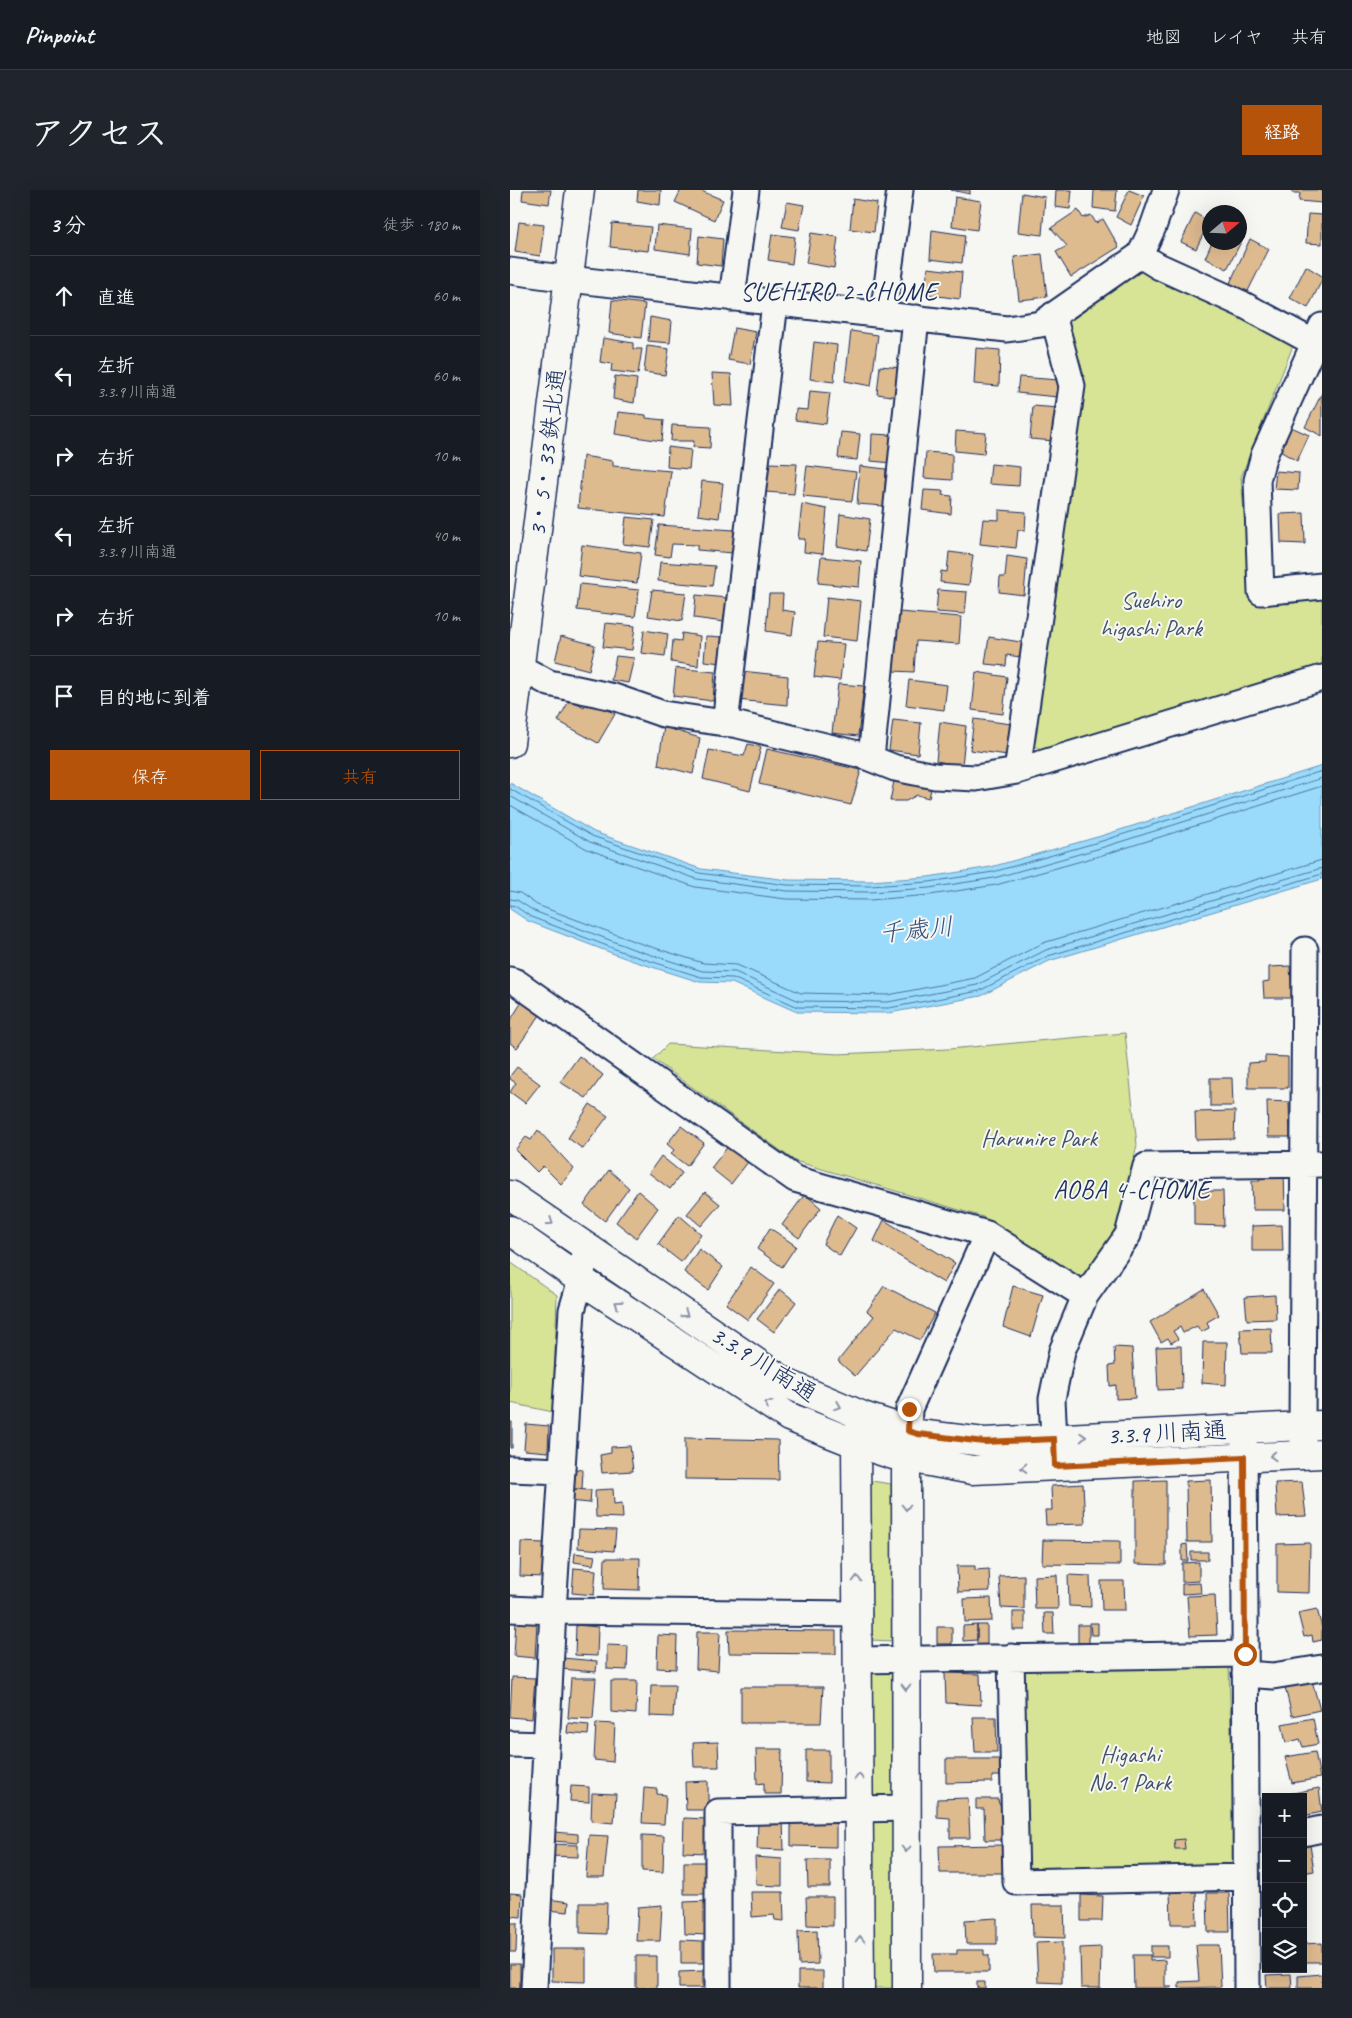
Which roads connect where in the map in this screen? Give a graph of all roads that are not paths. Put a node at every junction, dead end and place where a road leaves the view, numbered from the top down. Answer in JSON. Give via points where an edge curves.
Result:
{"nodes":[{"id":1,"x":580,"y":190,"type":"edge"},
{"id":2,"x":746,"y":190,"type":"edge"},
{"id":3,"x":900,"y":190,"type":"edge"},
{"id":4,"x":1166,"y":190,"type":"edge"},
{"id":5,"x":1140,"y":254,"type":"junction"},
{"id":6,"x":510,"y":271,"type":"edge"},
{"id":7,"x":569,"y":279,"type":"junction"},
{"id":8,"x":732,"y":298,"type":"junction"},
{"id":9,"x":775,"y":303,"type":"junction"},
{"id":10,"x":883,"y":315,"type":"junction"},
{"id":11,"x":1053,"y":315,"type":"junction"},
{"id":12,"x":916,"y":318,"type":"junction"},
{"id":13,"x":1319,"y":339,"type":"edge"},
{"id":14,"x":1322,"y":586,"type":"edge"},
{"id":15,"x":515,"y":662,"type":"edge"},
{"id":16,"x":1322,"y":678,"type":"edge"},
{"id":17,"x":725,"y":724,"type":"junction"},
{"id":18,"x":510,"y":743,"type":"edge"},
{"id":19,"x":871,"y":758,"type":"junction"},
{"id":20,"x":1017,"y":771,"type":"junction"},
{"id":21,"x":1305,"y":950,"type":"dead end"},
{"id":22,"x":510,"y":980,"type":"edge"},
{"id":23,"x":1313,"y":1164,"type":"edge"},
{"id":24,"x":510,"y":1195,"type":"edge"},
{"id":25,"x":510,"y":1230,"type":"edge"},
{"id":26,"x":987,"y":1234,"type":"junction"},
{"id":27,"x":586,"y":1247,"type":"junction"},
{"id":28,"x":581,"y":1280,"type":"junction"},
{"id":29,"x":1085,"y":1296,"type":"junction"},
{"id":30,"x":863,"y":1416,"type":"junction"},
{"id":31,"x":1312,"y":1425,"type":"edge"},
{"id":32,"x":1244,"y":1428,"type":"junction"},
{"id":33,"x":908,"y":1431,"type":"junction"},
{"id":34,"x":1054,"y":1439,"type":"junction"},
{"id":35,"x":856,"y":1443,"type":"junction"},
{"id":36,"x":1313,"y":1454,"type":"edge"},
{"id":37,"x":1244,"y":1457,"type":"junction"},
{"id":38,"x":906,"y":1458,"type":"junction"},
{"id":39,"x":1055,"y":1466,"type":"junction"},
{"id":40,"x":510,"y":1469,"type":"edge"},
{"id":41,"x":562,"y":1472,"type":"junction"},
{"id":42,"x":510,"y":1609,"type":"edge"},
{"id":43,"x":552,"y":1611,"type":"junction"},
{"id":44,"x":858,"y":1614,"type":"junction"},
{"id":45,"x":1012,"y":1657,"type":"junction"},
{"id":46,"x":906,"y":1659,"type":"junction"},
{"id":47,"x":858,"y":1660,"type":"junction"},
{"id":48,"x":1245,"y":1664,"type":"junction"},
{"id":49,"x":1322,"y":1668,"type":"edge"},
{"id":50,"x":510,"y":1744,"type":"edge"},
{"id":51,"x":546,"y":1745,"type":"junction"},
{"id":52,"x":906,"y":1808,"type":"junction"},
{"id":53,"x":859,"y":1809,"type":"junction"},
{"id":54,"x":1322,"y":1829,"type":"edge"},
{"id":55,"x":1307,"y":1832,"type":"edge"},
{"id":56,"x":1256,"y":1840,"type":"edge"},
{"id":57,"x":1246,"y":1877,"type":"junction"},
{"id":58,"x":534,"y":1988,"type":"edge"},
{"id":59,"x":718,"y":1988,"type":"edge"},
{"id":60,"x":860,"y":1988,"type":"edge"},
{"id":61,"x":907,"y":1988,"type":"edge"},
{"id":62,"x":1247,"y":1988,"type":"edge"}],
"edges":[{"from":1,"to":7,"type":"street","name":"3・5・33 鉄北通"},
{"from":2,"to":8,"type":"street"},
{"from":3,"to":10,"type":"street"},
{"from":4,"to":5,"type":"street"},
{"from":5,"to":11,"type":"street"},
{"from":5,"to":13,"type":"street","via":[[1158,266]]},
{"from":6,"to":7,"type":"street"},
{"from":7,"to":8,"type":"street"},
{"from":7,"to":15,"type":"street","name":"3・5・33 鉄北通"},
{"from":8,"to":9,"type":"street"},
{"from":9,"to":10,"type":"street"},
{"from":9,"to":17,"type":"street"},
{"from":10,"to":12,"type":"street"},
{"from":11,"to":12,"type":"street","via":[[1041,324],[1007,329]]},
{"from":11,"to":20,"type":"street","via":[[1072,386]]},
{"from":12,"to":19,"type":"street"},
{"from":13,"to":14,"type":"street","via":[[1264,455],[1258,480],[1261,592]]},
{"from":15,"to":17,"type":"street","via":[[549,682],[614,697],[663,714]]},
{"from":15,"to":18,"type":"street","name":"3・5・33 鉄北通"},
{"from":16,"to":20,"type":"street"},
{"from":17,"to":19,"type":"street"},
{"from":19,"to":20,"type":"street","via":[[894,768],[935,776],[976,778]]},
{"from":21,"to":23,"type":"street"},
{"from":22,"to":26,"type":"street","via":[[795,1179]]},
{"from":23,"to":29,"type":"street","via":[[1146,1166],[1128,1235]]},
{"from":23,"to":31,"type":"street"},
{"from":24,"to":27,"type":"street","name":"3.3.9 川南通","one_way":true},
{"from":25,"to":28,"type":"street","name":"3.3.9 川南通"},
{"from":26,"to":29,"type":"street"},
{"from":26,"to":33,"type":"street","via":[[909,1409]]},
{"from":27,"to":28,"type":"street"},
{"from":27,"to":30,"type":"street","name":"3.3.9 川南通","one_way":true,"via":[[788,1384]]},
{"from":35,"to":28,"type":"street","name":"3.3.9 川南通","one_way":true,"via":[[789,1417]]},
{"from":28,"to":41,"type":"street","via":[[572,1310]]},
{"from":29,"to":34,"type":"street","via":[[1062,1351],[1052,1399]]},
{"from":30,"to":33,"type":"street","name":"3.3.9 川南通"},
{"from":30,"to":35,"type":"street"},
{"from":31,"to":32,"type":"street","name":"3.3.9 川南通"},
{"from":31,"to":36,"type":"street"},
{"from":34,"to":32,"type":"street","name":"3.3.9 川南通","one_way":true},
{"from":32,"to":37,"type":"street"},
{"from":33,"to":34,"type":"street","name":"3.3.9 川南通","via":[[984,1442]]},
{"from":33,"to":38,"type":"street"},
{"from":34,"to":39,"type":"street"},
{"from":35,"to":38,"type":"street","name":"3.3.9 川南通"},
{"from":44,"to":35,"type":"street","one_way":true},
{"from":36,"to":37,"type":"street","name":"3.3.9 川南通","one_way":true},
{"from":37,"to":39,"type":"street","name":"3.3.9 川南通"},
{"from":37,"to":48,"type":"street"},
{"from":39,"to":38,"type":"street","name":"3.3.9 川南通","one_way":true,"via":[[972,1470]]},
{"from":38,"to":46,"type":"street","one_way":true},
{"from":40,"to":41,"type":"street"},
{"from":41,"to":43,"type":"street"},
{"from":42,"to":43,"type":"street"},
{"from":43,"to":44,"type":"street"},
{"from":43,"to":51,"type":"street"},
{"from":44,"to":47,"type":"street"},
{"from":45,"to":46,"type":"street"},
{"from":45,"to":48,"type":"street"},
{"from":45,"to":57,"type":"street","via":[[1016,1882]]},
{"from":46,"to":47,"type":"street"},
{"from":46,"to":52,"type":"street","one_way":true},
{"from":53,"to":47,"type":"street","one_way":true},
{"from":48,"to":49,"type":"street","via":[[1273,1676]]},
{"from":48,"to":56,"type":"street"},
{"from":50,"to":51,"type":"street"},
{"from":51,"to":58,"type":"street"},
{"from":52,"to":53,"type":"street"},
{"from":52,"to":61,"type":"street","one_way":true},
{"from":53,"to":59,"type":"street","via":[[718,1812]]},
{"from":60,"to":53,"type":"street","one_way":true},
{"from":54,"to":55,"type":"street"},
{"from":56,"to":57,"type":"street"},
{"from":57,"to":62,"type":"street"}]}
